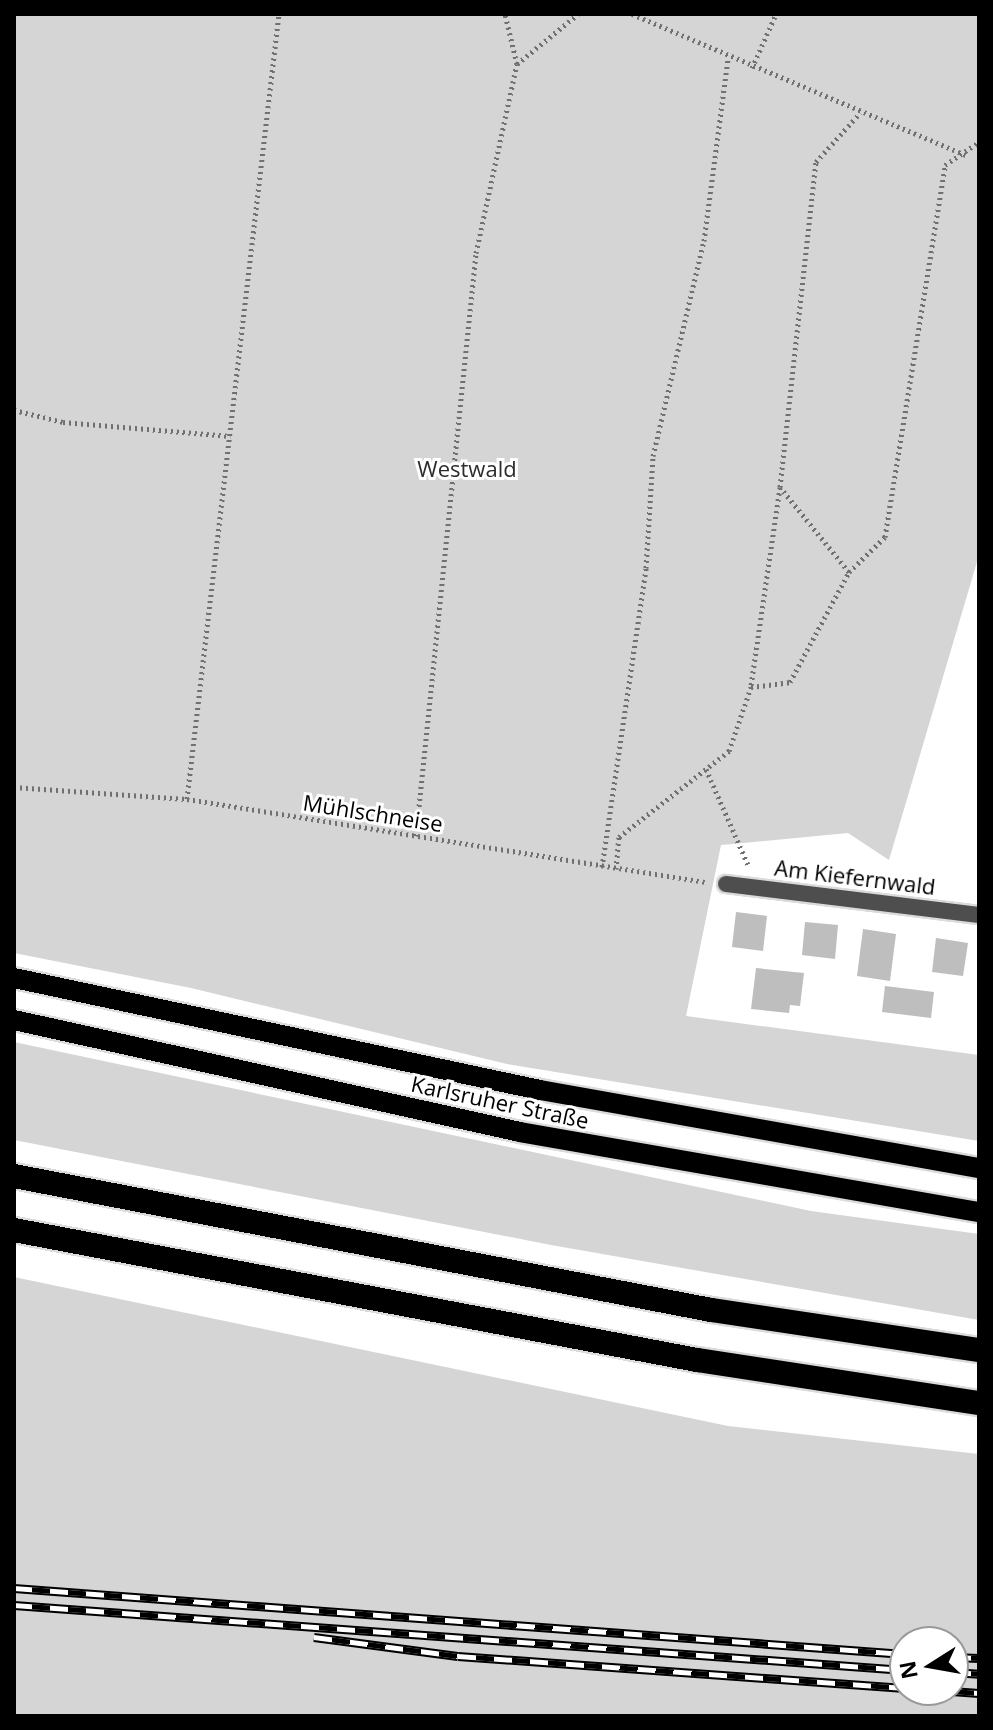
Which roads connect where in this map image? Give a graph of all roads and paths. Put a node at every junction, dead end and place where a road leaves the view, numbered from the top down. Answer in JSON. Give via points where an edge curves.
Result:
{"nodes":[{"id":1,"x":279,"y":14,"type":"edge"},
{"id":2,"x":505,"y":14,"type":"edge"},
{"id":3,"x":578,"y":14,"type":"edge"},
{"id":4,"x":632,"y":14,"type":"edge"},
{"id":5,"x":776,"y":14,"type":"edge"},
{"id":6,"x":728,"y":58,"type":"junction"},
{"id":7,"x":517,"y":64,"type":"junction"},
{"id":8,"x":752,"y":68,"type":"junction"},
{"id":9,"x":860,"y":113,"type":"junction"},
{"id":10,"x":979,"y":142,"type":"edge"},
{"id":11,"x":966,"y":155,"type":"junction"},
{"id":12,"x":14,"y":410,"type":"edge"},
{"id":13,"x":230,"y":436,"type":"junction"},
{"id":14,"x":780,"y":487,"type":"junction"},
{"id":15,"x":849,"y":572,"type":"junction"},
{"id":16,"x":751,"y":687,"type":"junction"},
{"id":17,"x":706,"y":769,"type":"junction"},
{"id":18,"x":14,"y":787,"type":"edge"},
{"id":19,"x":187,"y":799,"type":"junction"},
{"id":20,"x":416,"y":836,"type":"junction"},
{"id":21,"x":602,"y":867,"type":"junction"},
{"id":22,"x":616,"y":869,"type":"junction"},
{"id":23,"x":726,"y":884,"type":"joint"},
{"id":24,"x":758,"y":887,"type":"junction"},
{"id":25,"x":979,"y":915,"type":"edge"},
{"id":26,"x":14,"y":978,"type":"edge"},
{"id":27,"x":14,"y":1020,"type":"edge"},
{"id":28,"x":979,"y":1168,"type":"edge"},
{"id":29,"x":14,"y":1176,"type":"edge"},
{"id":30,"x":979,"y":1212,"type":"edge"},
{"id":31,"x":14,"y":1230,"type":"edge"},
{"id":32,"x":979,"y":1350,"type":"edge"},
{"id":33,"x":979,"y":1403,"type":"edge"}],
"edges":[{"from":1,"to":13,"type":"path"},
{"from":2,"to":7,"type":"path"},
{"from":3,"to":7,"type":"path"},
{"from":4,"to":6,"type":"path"},
{"from":5,"to":8,"type":"path"},
{"from":6,"to":8,"type":"path"},
{"from":6,"to":21,"type":"path","via":[[704,241],[653,456],[646,568]]},
{"from":7,"to":20,"type":"path","via":[[476,253]]},
{"from":8,"to":9,"type":"path"},
{"from":9,"to":11,"type":"path"},
{"from":9,"to":14,"type":"path","via":[[816,162]]},
{"from":10,"to":11,"type":"path"},
{"from":11,"to":15,"type":"path","via":[[945,165],[885,537]]},
{"from":12,"to":13,"type":"path","via":[[63,422]]},
{"from":13,"to":19,"type":"path"},
{"from":14,"to":15,"type":"path"},
{"from":14,"to":16,"type":"path"},
{"from":15,"to":16,"type":"path","via":[[790,682]]},
{"from":16,"to":17,"type":"path","via":[[729,751]]},
{"from":17,"to":22,"type":"path","via":[[619,837]]},
{"from":17,"to":24,"type":"path"},
{"from":18,"to":19,"type":"path","name":"Mühlschneise"},
{"from":19,"to":20,"type":"path","name":"Mühlschneise"},
{"from":20,"to":21,"type":"path","name":"Mühlschneise"},
{"from":21,"to":22,"type":"path","name":"Mühlschneise"},
{"from":22,"to":23,"type":"path","name":"Mühlschneise"},
{"from":23,"to":24,"type":"street","name":"Am Kiefernwald"},
{"from":24,"to":25,"type":"street","name":"Am Kiefernwald"},
{"from":26,"to":28,"type":"main road","name":"Karlsruher Straße","via":[[540,1090]]},
{"from":27,"to":30,"type":"main road","name":"Karlsruher Straße","via":[[520,1132]]},
{"from":29,"to":32,"type":"highway","via":[[680,1305]]},
{"from":31,"to":33,"type":"highway","via":[[697,1360]]}]}
